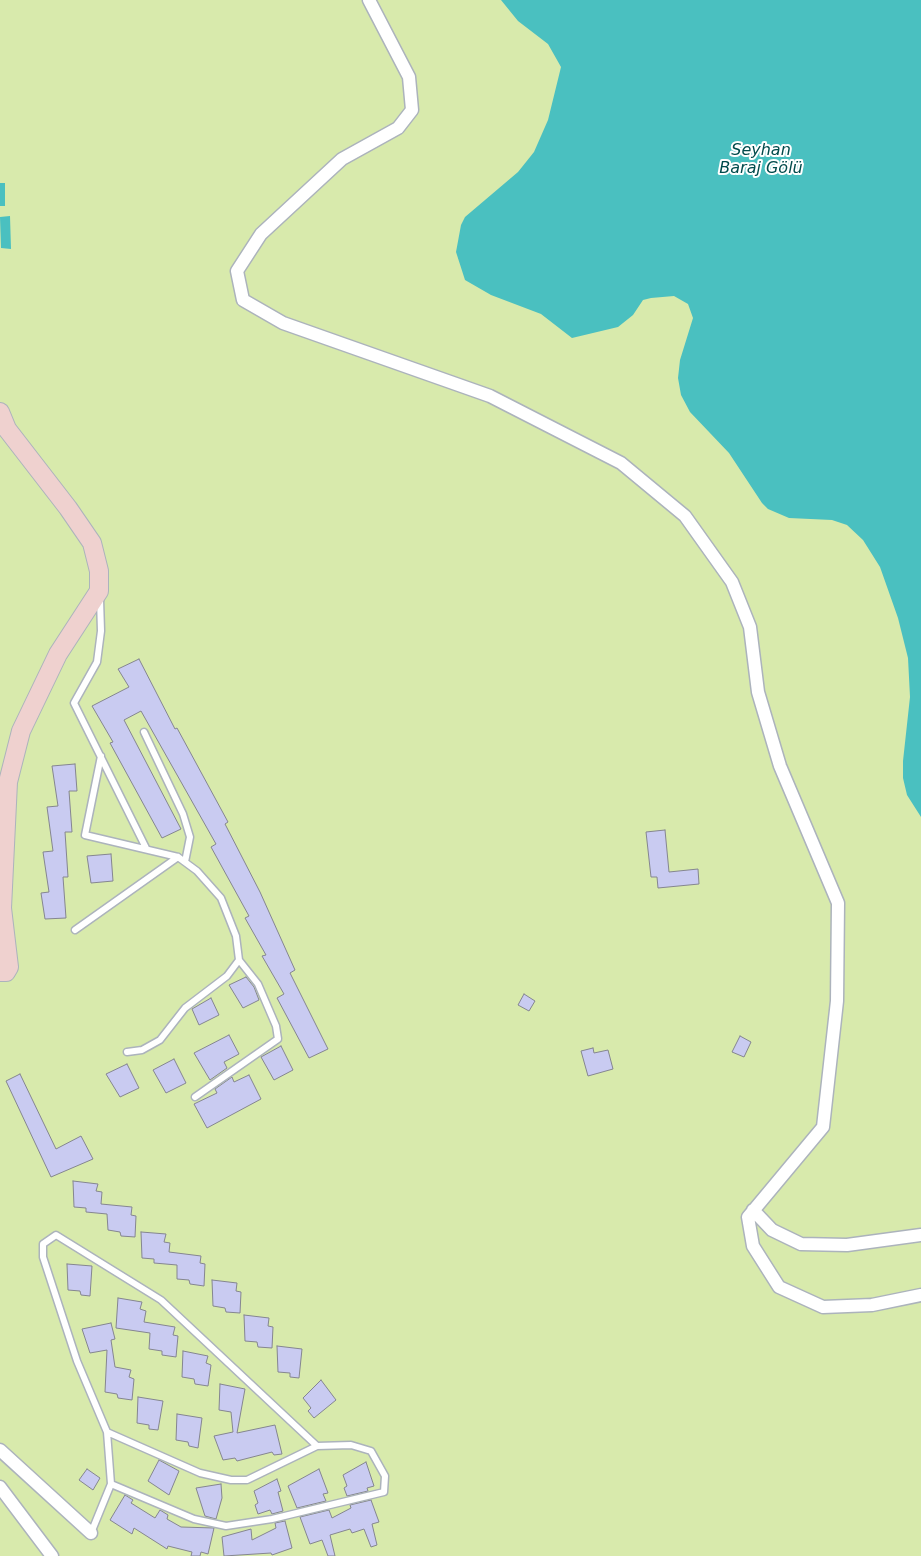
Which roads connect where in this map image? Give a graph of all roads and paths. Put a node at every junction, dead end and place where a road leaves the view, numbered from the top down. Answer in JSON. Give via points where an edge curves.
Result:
{"nodes":[{"id":1,"x":369,"y":0,"type":"edge"},
{"id":2,"x":0,"y":412,"type":"edge"},
{"id":3,"x":99,"y":591,"type":"junction"},
{"id":4,"x":144,"y":732,"type":"dead end"},
{"id":5,"x":101,"y":756,"type":"junction"},
{"id":6,"x":146,"y":848,"type":"junction"},
{"id":7,"x":178,"y":857,"type":"junction"},
{"id":8,"x":185,"y":862,"type":"junction"},
{"id":9,"x":75,"y":930,"type":"dead end"},
{"id":10,"x":238,"y":960,"type":"junction"},
{"id":11,"x":0,"y":972,"type":"edge"},
{"id":12,"x":127,"y":1052,"type":"dead end"},
{"id":13,"x":194,"y":1097,"type":"dead end"},
{"id":14,"x":753,"y":1210,"type":"junction"},
{"id":15,"x":921,"y":1235,"type":"edge"},
{"id":16,"x":921,"y":1294,"type":"edge"},
{"id":17,"x":107,"y":1432,"type":"junction"},
{"id":18,"x":317,"y":1446,"type":"junction"},
{"id":19,"x":0,"y":1450,"type":"edge"},
{"id":20,"x":111,"y":1484,"type":"junction"},
{"id":21,"x":0,"y":1487,"type":"edge"},
{"id":22,"x":91,"y":1533,"type":"joint"},
{"id":23,"x":52,"y":1556,"type":"edge"}],
"edges":[{"from":1,"to":14,"type":"street","via":[[409,77],[412,110],[398,128],[342,159],[261,234],[238,271],[243,300],[283,322],[490,396],[621,462],[685,516],[732,582],[750,627],[758,692],[780,766],[838,903],[836,1001],[823,1127]]},
{"from":2,"to":3,"type":"street","via":[[7,429],[92,543],[99,571]]},
{"from":3,"to":5,"type":"lane","via":[[101,631],[97,662],[74,703]]},
{"from":3,"to":11,"type":"street","via":[[58,654],[21,731],[8,782],[2,908],[9,967],[6,972]]},
{"from":4,"to":8,"type":"lane","via":[[185,821],[190,837]]},
{"from":5,"to":6,"type":"lane"},
{"from":5,"to":6,"type":"lane","via":[[85,835]]},
{"from":6,"to":7,"type":"lane"},
{"from":7,"to":8,"type":"lane"},
{"from":7,"to":9,"type":"lane"},
{"from":8,"to":10,"type":"lane","via":[[221,898],[236,936]]},
{"from":10,"to":12,"type":"lane","via":[[227,976],[185,1008],[160,1040],[142,1050]]},
{"from":10,"to":13,"type":"lane","via":[[258,984],[276,1026],[278,1040]]},
{"from":14,"to":15,"type":"street","via":[[772,1230],[801,1244],[847,1245]]},
{"from":14,"to":16,"type":"street","via":[[748,1217],[753,1246],[779,1287],[823,1307],[872,1305]]},
{"from":17,"to":18,"type":"lane","via":[[200,1473],[231,1480],[247,1480]]},
{"from":17,"to":18,"type":"lane","via":[[77,1361],[43,1257],[43,1244],[56,1236],[161,1300]]},
{"from":17,"to":20,"type":"lane"},
{"from":18,"to":20,"type":"lane","via":[[351,1445],[370,1451],[385,1476],[384,1492],[272,1520],[226,1526],[194,1520]]},
{"from":19,"to":22,"type":"street"},
{"from":20,"to":22,"type":"lane"},
{"from":21,"to":23,"type":"street"}]}
